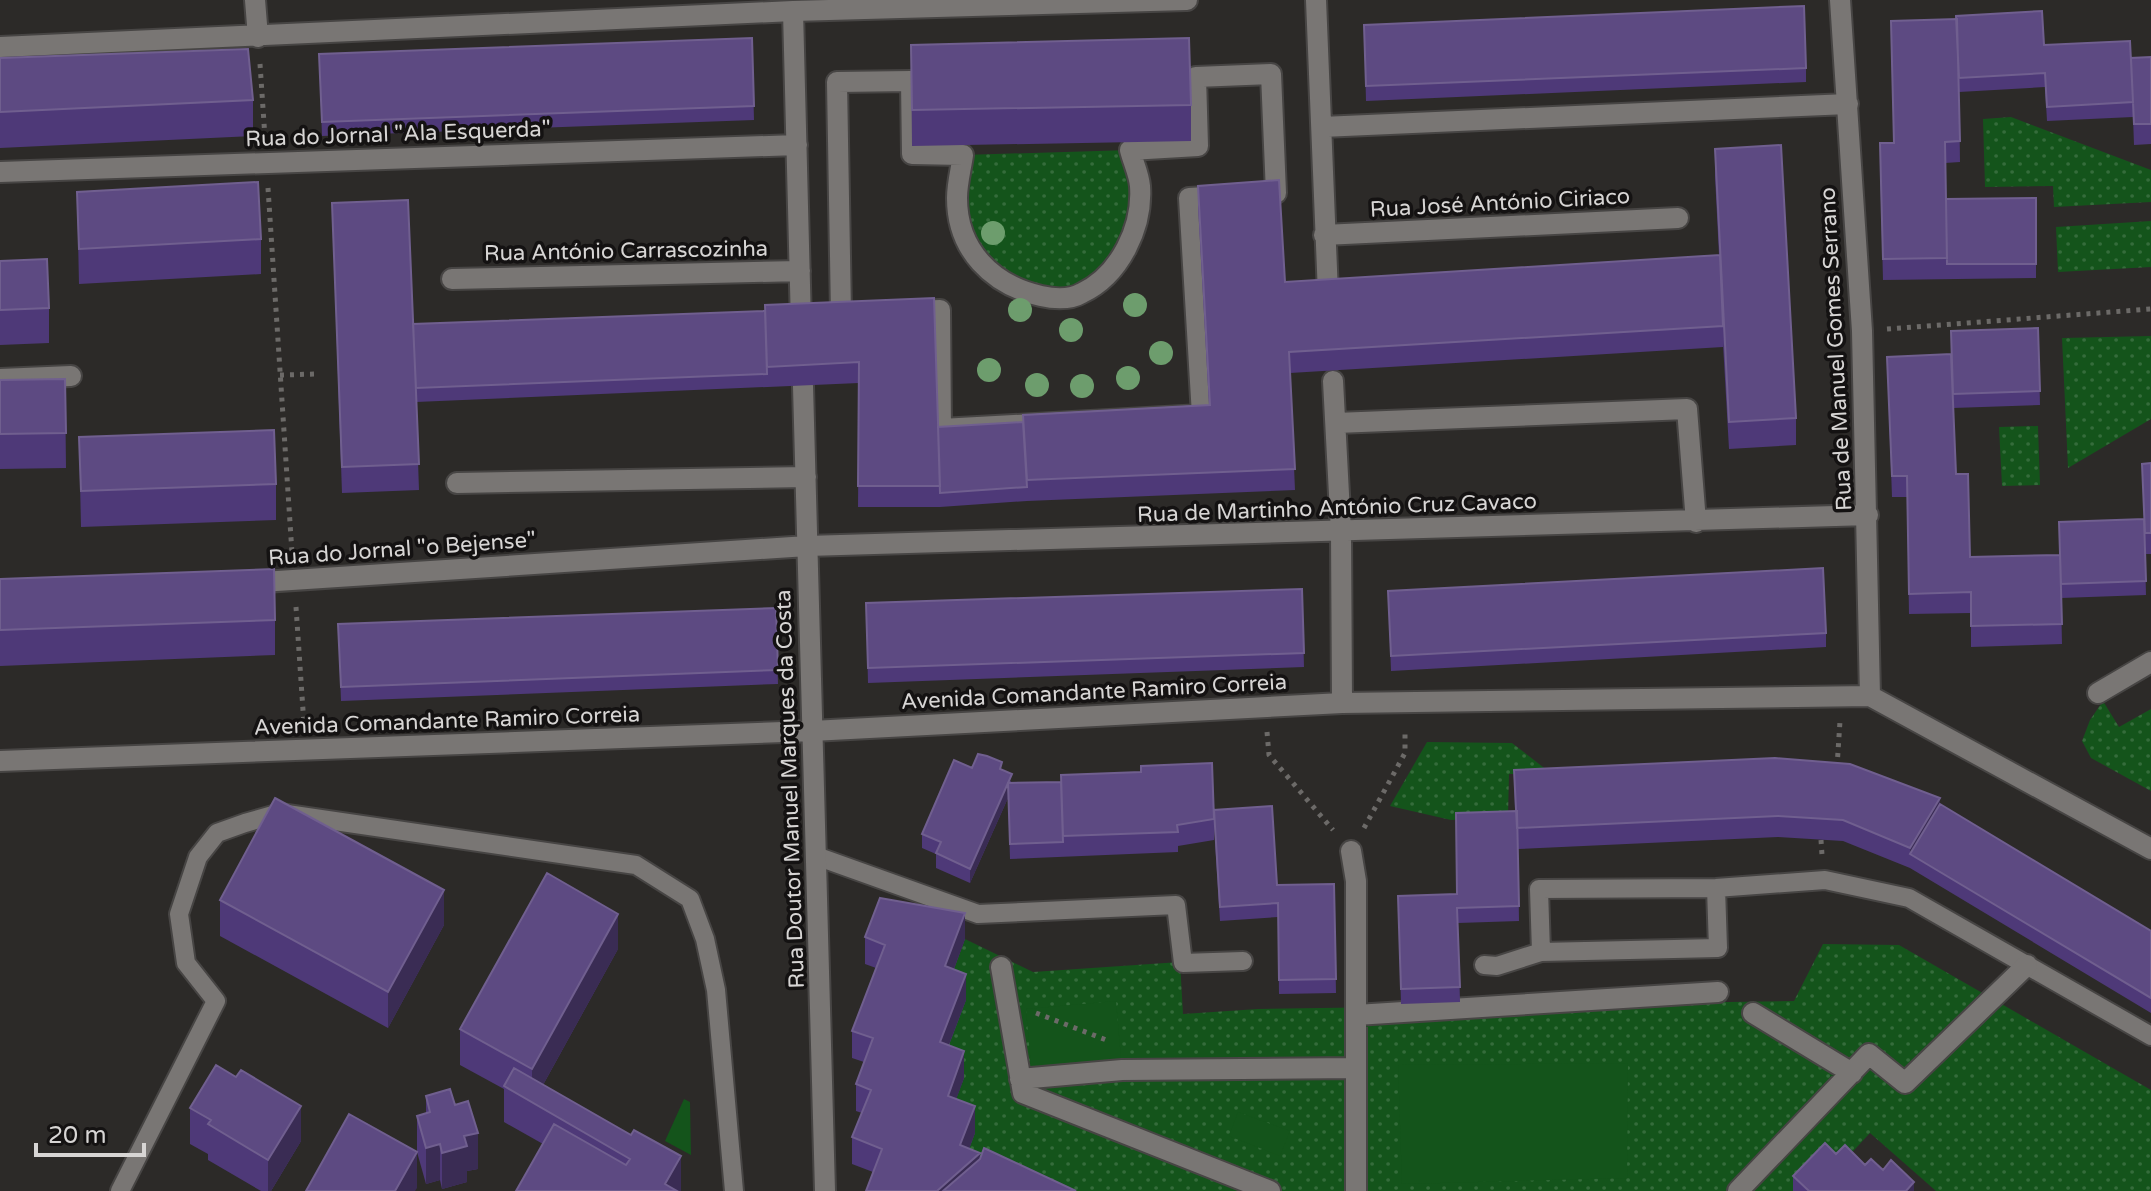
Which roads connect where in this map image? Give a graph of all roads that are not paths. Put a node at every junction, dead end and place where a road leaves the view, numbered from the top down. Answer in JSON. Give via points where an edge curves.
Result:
{"nodes":[{"id":1,"x":255,"y":0,"type":"edge"},
{"id":2,"x":1187,"y":0,"type":"edge"},
{"id":3,"x":1316,"y":0,"type":"edge"},
{"id":4,"x":1840,"y":0,"type":"edge"},
{"id":5,"x":793,"y":11,"type":"junction"},
{"id":6,"x":258,"y":37,"type":"junction"},
{"id":7,"x":0,"y":47,"type":"edge"},
{"id":8,"x":1848,"y":104,"type":"junction"},
{"id":9,"x":1322,"y":127,"type":"junction"},
{"id":10,"x":797,"y":145,"type":"junction"},
{"id":11,"x":1130,"y":150,"type":"joint"},
{"id":12,"x":0,"y":172,"type":"edge"},
{"id":13,"x":1678,"y":218,"type":"dead end"},
{"id":14,"x":1324,"y":235,"type":"junction"},
{"id":15,"x":800,"y":271,"type":"junction"},
{"id":16,"x":452,"y":279,"type":"dead end"},
{"id":17,"x":1328,"y":294,"type":"edge"},
{"id":18,"x":801,"y":324,"type":"edge"},
{"id":19,"x":71,"y":376,"type":"dead end"},
{"id":20,"x":0,"y":379,"type":"edge"},
{"id":21,"x":1333,"y":381,"type":"dead end"},
{"id":22,"x":803,"y":386,"type":"edge"},
{"id":23,"x":1336,"y":423,"type":"junction"},
{"id":24,"x":806,"y":477,"type":"junction"},
{"id":25,"x":457,"y":483,"type":"dead end"},
{"id":26,"x":1868,"y":515,"type":"junction"},
{"id":27,"x":1696,"y":522,"type":"junction"},
{"id":28,"x":1341,"y":532,"type":"junction"},
{"id":29,"x":807,"y":546,"type":"junction"},
{"id":30,"x":232,"y":583,"type":"edge"},
{"id":31,"x":2151,"y":662,"type":"edge"},
{"id":32,"x":2098,"y":693,"type":"dead end"},
{"id":33,"x":1870,"y":696,"type":"junction"},
{"id":34,"x":1342,"y":703,"type":"junction"},
{"id":35,"x":812,"y":731,"type":"junction"},
{"id":36,"x":0,"y":761,"type":"edge"},
{"id":37,"x":2151,"y":849,"type":"edge"},
{"id":38,"x":1351,"y":851,"type":"road end"},
{"id":39,"x":816,"y":856,"type":"junction"},
{"id":40,"x":1716,"y":888,"type":"junction"},
{"id":41,"x":1541,"y":952,"type":"junction"},
{"id":42,"x":1243,"y":961,"type":"dead end"},
{"id":43,"x":1484,"y":965,"type":"dead end"},
{"id":44,"x":2027,"y":965,"type":"junction"},
{"id":45,"x":1001,"y":967,"type":"dead end"},
{"id":46,"x":1718,"y":992,"type":"dead end"},
{"id":47,"x":1753,"y":1013,"type":"dead end"},
{"id":48,"x":1356,"y":1015,"type":"junction"},
{"id":49,"x":2151,"y":1036,"type":"edge"},
{"id":50,"x":1356,"y":1068,"type":"junction"},
{"id":51,"x":1852,"y":1073,"type":"junction"},
{"id":52,"x":1020,"y":1079,"type":"junction"},
{"id":53,"x":120,"y":1191,"type":"edge"},
{"id":54,"x":734,"y":1191,"type":"edge"},
{"id":55,"x":825,"y":1191,"type":"edge"},
{"id":56,"x":1270,"y":1191,"type":"edge"},
{"id":57,"x":1356,"y":1191,"type":"edge"},
{"id":58,"x":1738,"y":1191,"type":"edge"}],
"edges":[{"from":1,"to":6,"type":"street"},
{"from":2,"to":5,"type":"street"},
{"from":3,"to":9,"type":"street"},
{"from":4,"to":8,"type":"street","name":"Rua de Manuel Gomes Serrano"},
{"from":5,"to":6,"type":"street"},
{"from":5,"to":10,"type":"street"},
{"from":6,"to":7,"type":"street"},
{"from":8,"to":9,"type":"street"},
{"from":8,"to":26,"type":"street","name":"Rua de Manuel Gomes Serrano"},
{"from":9,"to":14,"type":"street"},
{"from":10,"to":12,"type":"street","name":"Rua do Jornal \"Ala Esquerda\""},
{"from":10,"to":15,"type":"street"},
{"from":11,"to":11,"type":"street","via":[[1198,146],[1196,77],[1271,74],[1276,193],[1189,198],[1202,415],[941,429],[940,310],[841,314],[837,82],[911,81],[912,154],[963,155],[957,197],[973,254],[993,278],[1022,292],[1056,299],[1082,294],[1112,271],[1139,214],[1140,184]]},
{"from":13,"to":14,"type":"street","name":"Rua José António Ciriaco"},
{"from":14,"to":17,"type":"street"},
{"from":15,"to":16,"type":"street","name":"Rua António Carrascozinha"},
{"from":15,"to":18,"type":"street"},
{"from":19,"to":20,"type":"street"},
{"from":21,"to":23,"type":"street"},
{"from":22,"to":24,"type":"street","name":"Rua Doutor Manuel Marques da Costa"},
{"from":23,"to":27,"type":"street","via":[[1687,409]]},
{"from":23,"to":28,"type":"street"},
{"from":24,"to":25,"type":"street"},
{"from":24,"to":29,"type":"street","name":"Rua Doutor Manuel Marques da Costa"},
{"from":26,"to":27,"type":"street","name":"Rua de Martinho António Cruz Cavaco"},
{"from":26,"to":33,"type":"street","name":"Rua de Manuel Gomes Serrano"},
{"from":27,"to":28,"type":"street","name":"Rua de Martinho António Cruz Cavaco"},
{"from":28,"to":29,"type":"street","name":"Rua de Martinho António Cruz Cavaco"},
{"from":28,"to":34,"type":"street"},
{"from":29,"to":30,"type":"street","name":"Rua do Jornal \"o Bejense\""},
{"from":29,"to":35,"type":"street","name":"Rua Doutor Manuel Marques da Costa"},
{"from":31,"to":32,"type":"street"},
{"from":33,"to":34,"type":"street","name":"Avenida Comandante Ramiro Correia"},
{"from":33,"to":37,"type":"street","name":"Avenida Comandante Ramiro Correia"},
{"from":34,"to":35,"type":"street","name":"Avenida Comandante Ramiro Correia"},
{"from":35,"to":36,"type":"street","name":"Avenida Comandante Ramiro Correia"},
{"from":35,"to":39,"type":"street","name":"Rua Doutor Manuel Marques da Costa"},
{"from":38,"to":48,"type":"street","via":[[1356,881]]},
{"from":39,"to":42,"type":"lane","via":[[978,914],[1176,905],[1183,963]]},
{"from":39,"to":55,"type":"street","name":"Rua Doutor Manuel Marques da Costa"},
{"from":40,"to":41,"type":"lane","via":[[1718,948]]},
{"from":40,"to":41,"type":"lane","via":[[1539,889]]},
{"from":40,"to":44,"type":"lane","via":[[1825,880],[1909,898]]},
{"from":41,"to":43,"type":"lane"},
{"from":44,"to":49,"type":"lane"},
{"from":44,"to":51,"type":"street","via":[[1905,1083],[1869,1054]]},
{"from":45,"to":52,"type":"street"},
{"from":46,"to":48,"type":"street"},
{"from":47,"to":51,"type":"street"},
{"from":48,"to":50,"type":"street"},
{"from":50,"to":52,"type":"street","via":[[1122,1070]]},
{"from":50,"to":57,"type":"street"},
{"from":51,"to":58,"type":"street"},
{"from":52,"to":56,"type":"street","via":[[1023,1093]]},
{"from":53,"to":54,"type":"lane","via":[[216,1001],[186,963],[179,914],[198,857],[217,833],[280,813],[636,865],[690,899],[716,990]]}]}
